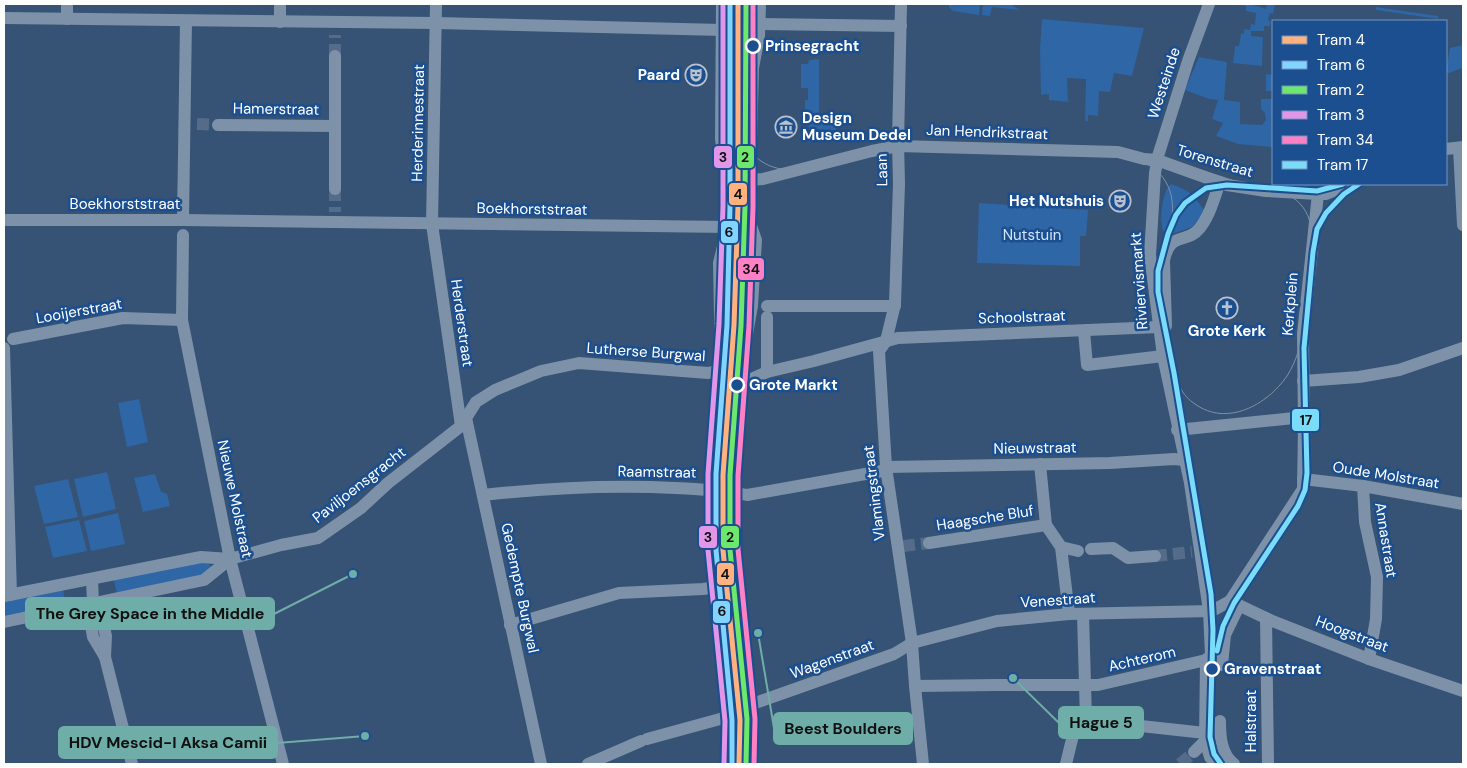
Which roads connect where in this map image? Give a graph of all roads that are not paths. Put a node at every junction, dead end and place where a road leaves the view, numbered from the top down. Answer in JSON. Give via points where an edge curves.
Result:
{"nodes":[{"id":1,"x":67,"y":4,"type":"edge"},
{"id":2,"x":280,"y":4,"type":"edge"},
{"id":3,"x":436,"y":4,"type":"edge"},
{"id":4,"x":722,"y":4,"type":"edge"},
{"id":5,"x":760,"y":4,"type":"edge"},
{"id":6,"x":901,"y":4,"type":"edge"},
{"id":7,"x":1209,"y":4,"type":"edge"},
{"id":8,"x":4,"y":18,"type":"edge"},
{"id":9,"x":67,"y":19,"type":"junction"},
{"id":10,"x":186,"y":21,"type":"junction"},
{"id":11,"x":280,"y":22,"type":"junction"},
{"id":12,"x":436,"y":23,"type":"junction"},
{"id":13,"x":760,"y":24,"type":"junction"},
{"id":14,"x":900,"y":26,"type":"junction"},
{"id":15,"x":718,"y":30,"type":"junction"},
{"id":16,"x":335,"y":56,"type":"tunnel mouth"},
{"id":17,"x":218,"y":125,"type":"tunnel mouth"},
{"id":18,"x":334,"y":126,"type":"junction"},
{"id":19,"x":898,"y":146,"type":"junction"},
{"id":20,"x":1461,"y":148,"type":"edge"},
{"id":21,"x":1447,"y":149,"type":"edge"},
{"id":22,"x":1156,"y":167,"type":"junction"},
{"id":23,"x":734,"y":179,"type":"junction"},
{"id":24,"x":750,"y":180,"type":"junction"},
{"id":25,"x":1220,"y":182,"type":"junction"},
{"id":26,"x":1348,"y":185,"type":"edge"},
{"id":27,"x":335,"y":189,"type":"tunnel mouth"},
{"id":28,"x":1318,"y":194,"type":"junction"},
{"id":29,"x":743,"y":203,"type":"dead end"},
{"id":30,"x":4,"y":220,"type":"edge"},
{"id":31,"x":183,"y":220,"type":"junction"},
{"id":32,"x":432,"y":224,"type":"junction"},
{"id":33,"x":1463,"y":225,"type":"edge"},
{"id":34,"x":729,"y":227,"type":"junction"},
{"id":35,"x":183,"y":235,"type":"dead end"},
{"id":36,"x":895,"y":306,"type":"junction"},
{"id":37,"x":182,"y":320,"type":"junction"},
{"id":38,"x":1159,"y":327,"type":"junction"},
{"id":39,"x":1084,"y":331,"type":"junction"},
{"id":40,"x":886,"y":341,"type":"junction"},
{"id":41,"x":8,"y":344,"type":"edge"},
{"id":42,"x":1463,"y":348,"type":"edge"},
{"id":43,"x":1163,"y":356,"type":"junction"},
{"id":44,"x":721,"y":370,"type":"junction"},
{"id":45,"x":767,"y":372,"type":"junction"},
{"id":46,"x":1303,"y":381,"type":"junction"},
{"id":47,"x":724,"y":384,"type":"dead end"},
{"id":48,"x":1304,"y":417,"type":"junction"},
{"id":49,"x":464,"y":422,"type":"junction"},
{"id":50,"x":1177,"y":430,"type":"junction"},
{"id":51,"x":1184,"y":460,"type":"junction"},
{"id":52,"x":1040,"y":464,"type":"junction"},
{"id":53,"x":886,"y":467,"type":"junction"},
{"id":54,"x":1304,"y":479,"type":"junction"},
{"id":55,"x":1363,"y":486,"type":"junction"},
{"id":56,"x":483,"y":495,"type":"junction"},
{"id":57,"x":1463,"y":504,"type":"edge"},
{"id":58,"x":1046,"y":524,"type":"junction"},
{"id":59,"x":929,"y":543,"type":"tunnel mouth"},
{"id":60,"x":1061,"y":547,"type":"junction"},
{"id":61,"x":1155,"y":556,"type":"tunnel mouth"},
{"id":62,"x":230,"y":559,"type":"junction"},
{"id":63,"x":92,"y":579,"type":"junction"},
{"id":64,"x":731,"y":585,"type":"dead end"},
{"id":65,"x":8,"y":596,"type":"edge"},
{"id":66,"x":93,"y":603,"type":"junction"},
{"id":67,"x":1235,"y":603,"type":"junction"},
{"id":68,"x":1209,"y":611,"type":"junction"},
{"id":69,"x":1069,"y":614,"type":"junction"},
{"id":70,"x":1083,"y":614,"type":"junction"},
{"id":71,"x":1266,"y":618,"type":"junction"},
{"id":72,"x":4,"y":622,"type":"edge"},
{"id":73,"x":510,"y":624,"type":"junction"},
{"id":74,"x":909,"y":628,"type":"junction"},
{"id":75,"x":912,"y":643,"type":"junction"},
{"id":76,"x":894,"y":654,"type":"junction"},
{"id":77,"x":1369,"y":659,"type":"junction"},
{"id":78,"x":1206,"y":660,"type":"junction"},
{"id":79,"x":1222,"y":665,"type":"dead end"},
{"id":80,"x":915,"y":686,"type":"junction"},
{"id":81,"x":1084,"y":686,"type":"junction"},
{"id":82,"x":1463,"y":691,"type":"edge"},
{"id":83,"x":1086,"y":720,"type":"junction"},
{"id":84,"x":1220,"y":721,"type":"dead end"},
{"id":85,"x":1205,"y":737,"type":"junction"},
{"id":86,"x":1194,"y":752,"type":"tunnel mouth"},
{"id":87,"x":132,"y":764,"type":"edge"},
{"id":88,"x":283,"y":764,"type":"edge"},
{"id":89,"x":541,"y":764,"type":"edge"},
{"id":90,"x":588,"y":764,"type":"edge"},
{"id":91,"x":923,"y":764,"type":"edge"},
{"id":92,"x":1066,"y":764,"type":"edge"},
{"id":93,"x":1215,"y":764,"type":"edge"},
{"id":94,"x":1234,"y":764,"type":"edge"},
{"id":95,"x":1268,"y":764,"type":"edge"}],
"edges":[{"from":1,"to":9,"type":"street"},
{"from":2,"to":11,"type":"street"},
{"from":3,"to":12,"type":"street","name":"Herderinnestraat"},
{"from":4,"to":15,"type":"street"},
{"from":5,"to":13,"type":"street"},
{"from":6,"to":14,"type":"street","name":"Laan"},
{"from":7,"to":22,"type":"street","name":"Westeinde"},
{"from":8,"to":9,"type":"street"},
{"from":9,"to":10,"type":"street"},
{"from":10,"to":11,"type":"street"},
{"from":10,"to":31,"type":"street","via":[[191,124]]},
{"from":11,"to":12,"type":"street","via":[[335,29]]},
{"from":12,"to":15,"type":"street"},
{"from":12,"to":32,"type":"street","name":"Herderinnestraat"},
{"from":13,"to":14,"type":"street"},
{"from":13,"to":24,"type":"street","via":[[753,68]]},
{"from":14,"to":19,"type":"street","name":"Laan"},
{"from":15,"to":23,"type":"street","via":[[721,139],[724,162]]},
{"from":16,"to":18,"type":"street"},
{"from":17,"to":18,"type":"street","name":"Hamerstraat"},
{"from":18,"to":27,"type":"street"},
{"from":19,"to":22,"type":"street","name":"Jan Hendrikstraat","via":[[1132,152],[1149,155]]},
{"from":19,"to":24,"type":"street","name":"Jan Hendrikstraat"},
{"from":19,"to":36,"type":"street","name":"Laan"},
{"from":20,"to":21,"type":"street"},
{"from":20,"to":33,"type":"street"},
{"from":22,"to":25,"type":"street","name":"Torenstraat"},
{"from":22,"to":38,"type":"street","name":"Riviervismarkt","via":[[1150,255]]},
{"from":23,"to":24,"type":"street","name":"Jan Hendrikstraat"},
{"from":23,"to":34,"type":"street","via":[[736,194]]},
{"from":25,"to":28,"type":"street","name":"Torenstraat","via":[[1259,190]]},
{"from":25,"to":43,"type":"street","via":[[1199,230],[1176,240],[1166,251]]},
{"from":26,"to":28,"type":"street","name":"Torenstraat"},
{"from":28,"to":46,"type":"street","name":"Kerkplein","via":[[1303,334]]},
{"from":29,"to":44,"type":"street","via":[[756,240],[752,306],[743,346]]},
{"from":30,"to":31,"type":"street","name":"Boekhorststraat"},
{"from":31,"to":32,"type":"street","name":"Boekhorststraat","via":[[335,217]]},
{"from":32,"to":34,"type":"street","name":"Boekhorststraat"},
{"from":32,"to":49,"type":"street","name":"Herderstraat"},
{"from":34,"to":44,"type":"street","via":[[719,263]]},
{"from":35,"to":37,"type":"street","name":"Nieuwe Molstraat"},
{"from":36,"to":40,"type":"street"},
{"from":36,"to":45,"type":"street","via":[[766,314]]},
{"from":37,"to":41,"type":"street","name":"Looijerstraat","via":[[123,318]]},
{"from":37,"to":62,"type":"street","name":"Nieuwe Molstraat"},
{"from":38,"to":39,"type":"street","name":"Schoolstraat"},
{"from":38,"to":43,"type":"street","name":"Riviervismarkt"},
{"from":39,"to":40,"type":"street","name":"Schoolstraat"},
{"from":39,"to":43,"type":"street","via":[[1086,364]]},
{"from":40,"to":45,"type":"street"},
{"from":40,"to":53,"type":"street","name":"Vlamingstraat","via":[[879,351]]},
{"from":41,"to":65,"type":"street"},
{"from":42,"to":46,"type":"street","via":[[1399,370],[1360,377]]},
{"from":43,"to":50,"type":"street"},
{"from":44,"to":49,"type":"street","name":"Lutherse Burgwal","via":[[708,373],[580,363],[541,370],[476,402]]},
{"from":45,"to":47,"type":"street","via":[[747,381]]},
{"from":46,"to":48,"type":"street","name":"Kerkplein"},
{"from":48,"to":50,"type":"street"},
{"from":48,"to":54,"type":"street","name":"Kerkplein"},
{"from":49,"to":56,"type":"street","name":"Gedempte Burgwal"},
{"from":49,"to":62,"type":"street","name":"Paviljoensgracht","via":[[361,508],[318,538]]},
{"from":50,"to":51,"type":"street"},
{"from":51,"to":52,"type":"street","name":"Nieuwstraat"},
{"from":51,"to":68,"type":"street","via":[[1190,483],[1196,551]]},
{"from":52,"to":53,"type":"street","name":"Nieuwstraat"},
{"from":52,"to":58,"type":"street","name":"Haagsche Bluf"},
{"from":53,"to":56,"type":"street","name":"Raamstraat","via":[[882,471],[747,495],[636,486]]},
{"from":53,"to":74,"type":"street","name":"Vlamingstraat","via":[[900,547]]},
{"from":54,"to":55,"type":"street","name":"Oude Molstraat"},
{"from":54,"to":67,"type":"street","via":[[1303,489]]},
{"from":55,"to":57,"type":"street","name":"Oude Molstraat"},
{"from":55,"to":77,"type":"street","name":"Annastraat","via":[[1365,522],[1378,577],[1376,620]]},
{"from":56,"to":73,"type":"street","name":"Gedempte Burgwal"},
{"from":58,"to":59,"type":"street","name":"Haagsche Bluf"},
{"from":58,"to":60,"type":"street"},
{"from":60,"to":61,"type":"street","via":[[1084,550],[1113,548],[1128,558]]},
{"from":60,"to":69,"type":"street"},
{"from":62,"to":63,"type":"street","name":"Paviljoensgracht","via":[[201,557]]},
{"from":62,"to":66,"type":"street","name":"Paviljoensgracht","via":[[204,580]]},
{"from":62,"to":88,"type":"street","name":"Nieuwe Molstraat"},
{"from":63,"to":65,"type":"street","name":"Paviljoensgracht"},
{"from":63,"to":66,"type":"street"},
{"from":64,"to":73,"type":"street","via":[[619,593]]},
{"from":66,"to":72,"type":"street","name":"Paviljoensgracht"},
{"from":66,"to":87,"type":"street","via":[[90,619],[93,637],[105,657]]},
{"from":67,"to":68,"type":"street"},
{"from":67,"to":71,"type":"street","name":"Hoogstraat"},
{"from":67,"to":79,"type":"street","via":[[1225,635]]},
{"from":68,"to":70,"type":"street","name":"Venestraat"},
{"from":68,"to":78,"type":"street","via":[[1211,655]]},
{"from":69,"to":70,"type":"street","name":"Venestraat"},
{"from":69,"to":75,"type":"street","name":"Venestraat","via":[[997,621]]},
{"from":70,"to":81,"type":"street"},
{"from":71,"to":77,"type":"street","name":"Hoogstraat"},
{"from":71,"to":95,"type":"street","name":"Halstraat"},
{"from":73,"to":89,"type":"street","name":"Gedempte Burgwal"},
{"from":74,"to":75,"type":"street","name":"Vlamingstraat"},
{"from":74,"to":76,"type":"street"},
{"from":75,"to":76,"type":"street","name":"Wagenstraat"},
{"from":75,"to":80,"type":"street","name":"Vlamingstraat"},
{"from":76,"to":90,"type":"street","name":"Wagenstraat","via":[[744,707],[720,719],[644,740]]},
{"from":77,"to":82,"type":"street","name":"Hoogstraat"},
{"from":78,"to":81,"type":"street","name":"Achterom","via":[[1107,684]]},
{"from":78,"to":85,"type":"street"},
{"from":80,"to":81,"type":"street","name":"Achterom"},
{"from":80,"to":91,"type":"street","name":"Vlamingstraat"},
{"from":81,"to":83,"type":"street"},
{"from":83,"to":85,"type":"street"},
{"from":83,"to":92,"type":"street","via":[[1075,727]]},
{"from":84,"to":94,"type":"street","via":[[1224,751]]},
{"from":85,"to":86,"type":"street"},
{"from":85,"to":93,"type":"street","via":[[1210,758]]}]}
